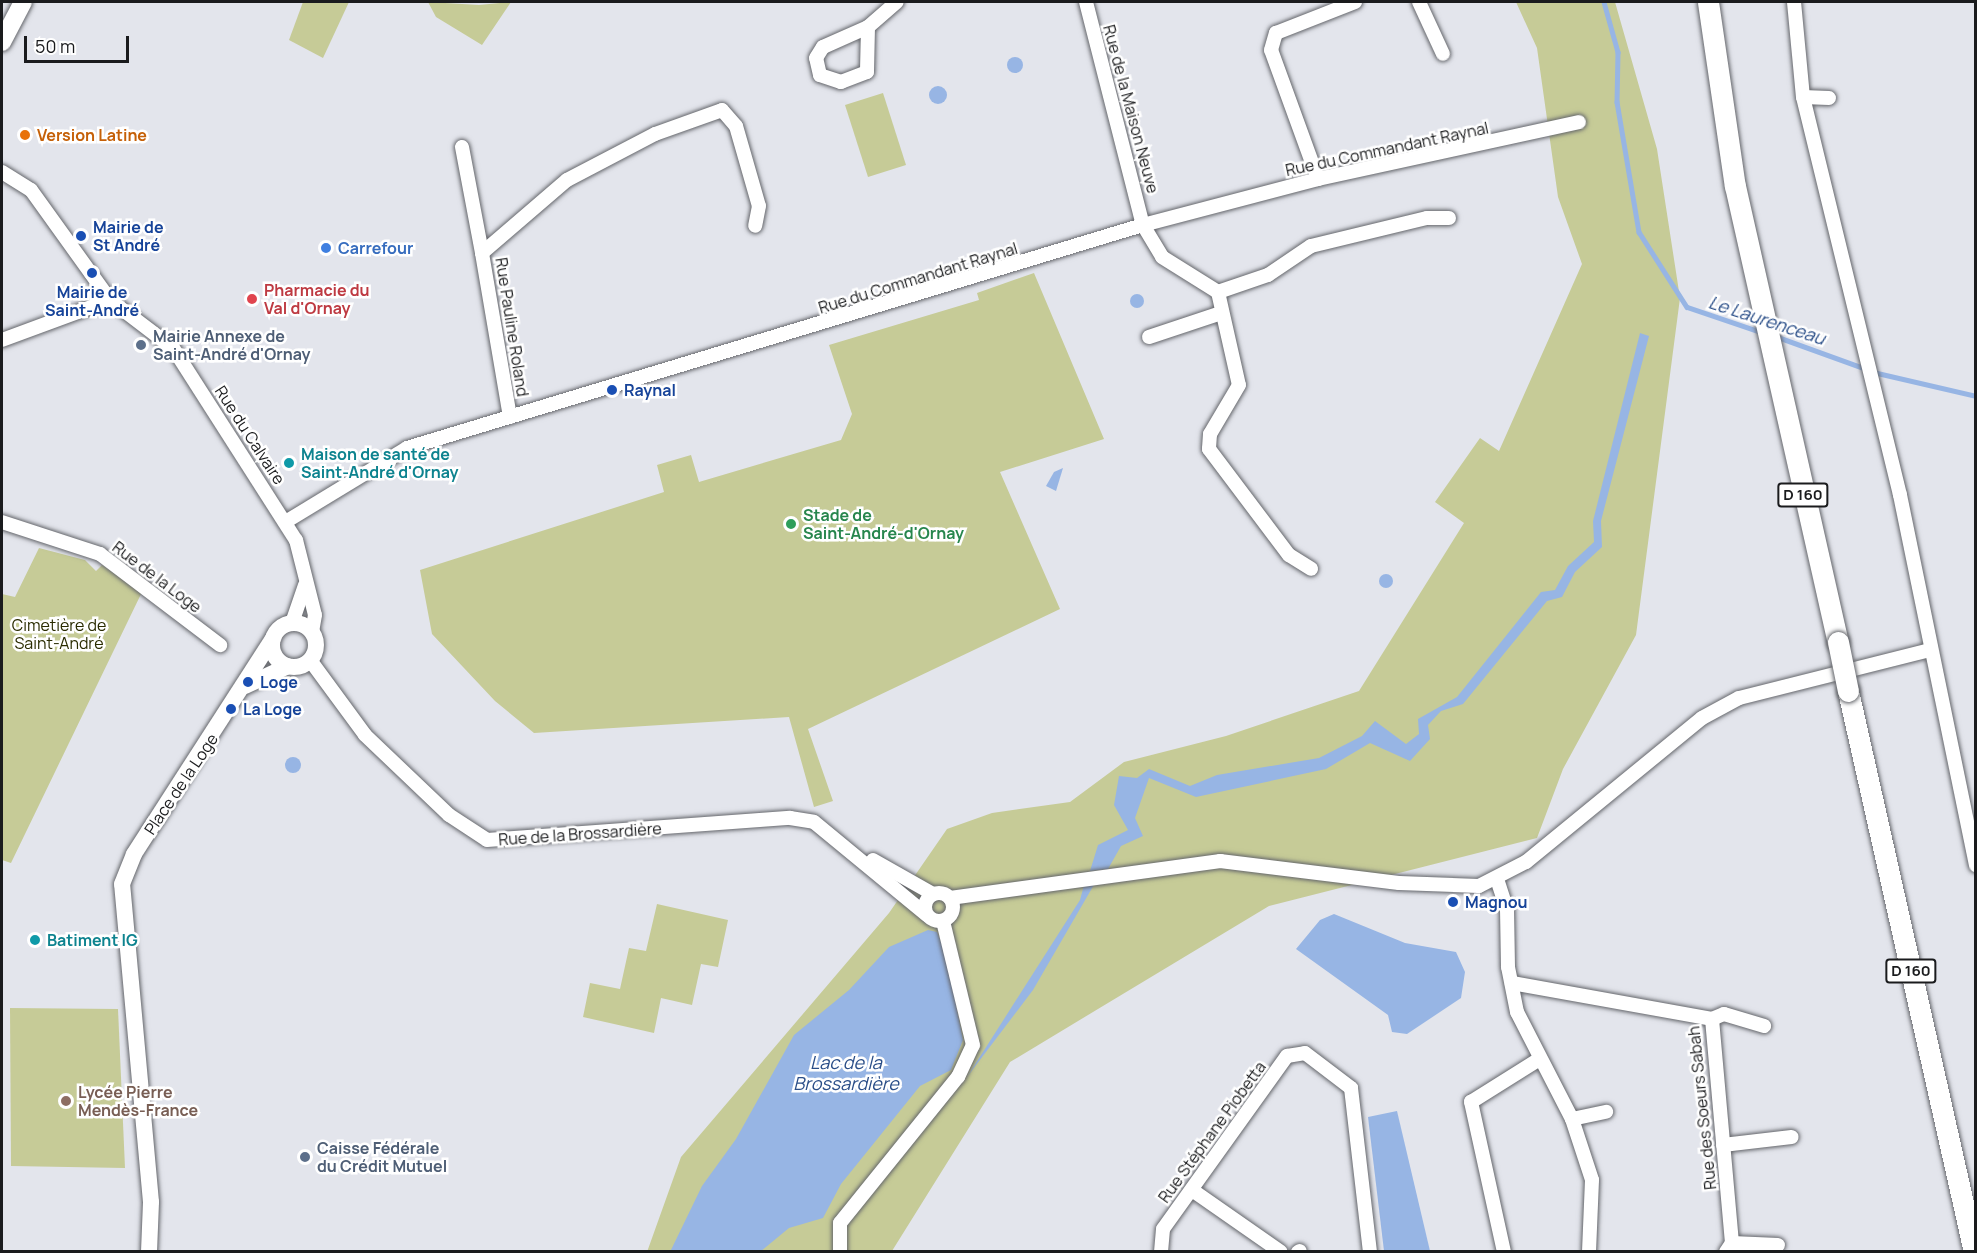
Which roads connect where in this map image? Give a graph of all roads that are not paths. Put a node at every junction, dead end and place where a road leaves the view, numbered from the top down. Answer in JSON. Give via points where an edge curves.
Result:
{"nodes":[{"id":1,"x":23,"y":2,"type":"edge"},
{"id":2,"x":897,"y":2,"type":"edge"},
{"id":3,"x":1086,"y":2,"type":"edge"},
{"id":4,"x":1355,"y":2,"type":"edge"},
{"id":5,"x":1419,"y":2,"type":"edge"},
{"id":6,"x":1708,"y":2,"type":"edge"},
{"id":7,"x":1794,"y":2,"type":"edge"},
{"id":8,"x":868,"y":27,"type":"junction"},
{"id":9,"x":2,"y":42,"type":"edge"},
{"id":10,"x":1443,"y":54,"type":"dead end"},
{"id":11,"x":1803,"y":97,"type":"junction"},
{"id":12,"x":1829,"y":98,"type":"dead end"},
{"id":13,"x":1579,"y":123,"type":"dead end"},
{"id":14,"x":462,"y":147,"type":"dead end"},
{"id":15,"x":2,"y":172,"type":"edge"},
{"id":16,"x":1318,"y":178,"type":"junction"},
{"id":17,"x":1449,"y":218,"type":"dead end"},
{"id":18,"x":1143,"y":225,"type":"junction"},
{"id":19,"x":755,"y":226,"type":"dead end"},
{"id":20,"x":482,"y":253,"type":"junction"},
{"id":21,"x":1218,"y":292,"type":"junction"},
{"id":22,"x":110,"y":300,"type":"junction"},
{"id":23,"x":1221,"y":313,"type":"junction"},
{"id":24,"x":2,"y":338,"type":"edge"},
{"id":25,"x":1149,"y":338,"type":"dead end"},
{"id":26,"x":510,"y":417,"type":"junction"},
{"id":27,"x":287,"y":521,"type":"junction"},
{"id":28,"x":2,"y":522,"type":"edge"},
{"id":29,"x":1311,"y":569,"type":"dead end"},
{"id":30,"x":305,"y":585,"type":"junction"},
{"id":31,"x":292,"y":623,"type":"junction"},
{"id":32,"x":312,"y":633,"type":"junction"},
{"id":33,"x":273,"y":638,"type":"junction"},
{"id":34,"x":220,"y":645,"type":"dead end"},
{"id":35,"x":1930,"y":650,"type":"junction"},
{"id":36,"x":310,"y":660,"type":"junction"},
{"id":37,"x":288,"y":666,"type":"junction"},
{"id":38,"x":244,"y":686,"type":"junction"},
{"id":39,"x":847,"y":846,"type":"junction"},
{"id":40,"x":1976,"y":865,"type":"edge"},
{"id":41,"x":1497,"y":879,"type":"junction"},
{"id":42,"x":933,"y":894,"type":"junction"},
{"id":43,"x":950,"y":898,"type":"junction"},
{"id":44,"x":927,"y":915,"type":"junction"},
{"id":45,"x":943,"y":921,"type":"junction"},
{"id":46,"x":1512,"y":983,"type":"junction"},
{"id":47,"x":1712,"y":1019,"type":"junction"},
{"id":48,"x":1764,"y":1026,"type":"dead end"},
{"id":49,"x":1538,"y":1060,"type":"junction"},
{"id":50,"x":1606,"y":1112,"type":"dead end"},
{"id":51,"x":1572,"y":1119,"type":"junction"},
{"id":52,"x":1792,"y":1137,"type":"dead end"},
{"id":53,"x":1723,"y":1145,"type":"junction"},
{"id":54,"x":1192,"y":1190,"type":"junction"},
{"id":55,"x":1778,"y":1245,"type":"dead end"},
{"id":56,"x":1729,"y":1247,"type":"edge"},
{"id":57,"x":149,"y":1251,"type":"edge"},
{"id":58,"x":840,"y":1251,"type":"edge"},
{"id":59,"x":1161,"y":1251,"type":"edge"},
{"id":60,"x":1281,"y":1251,"type":"edge"},
{"id":61,"x":1370,"y":1251,"type":"edge"},
{"id":62,"x":1504,"y":1251,"type":"edge"},
{"id":63,"x":1589,"y":1251,"type":"edge"},
{"id":64,"x":1974,"y":1251,"type":"edge"}],
"edges":[{"from":1,"to":9,"type":"main road"},
{"from":2,"to":8,"type":"street"},
{"from":3,"to":18,"type":"street","name":"Rue de la Maison Neuve"},
{"from":4,"to":16,"type":"street","via":[[1276,33],[1271,50]]},
{"from":5,"to":10,"type":"street"},
{"from":6,"to":64,"type":"main road","number":"D 160","bridge":true,"via":[[1731,162]]},
{"from":7,"to":11,"type":"street"},
{"from":8,"to":8,"type":"street","via":[[823,47],[816,58],[820,75],[842,82],[867,72]]},
{"from":11,"to":12,"type":"street"},
{"from":11,"to":35,"type":"street","via":[[1900,495]]},
{"from":13,"to":16,"type":"street","name":"Rue du Commandant Raynal"},
{"from":14,"to":20,"type":"street"},
{"from":15,"to":22,"type":"street","name":"Rue du Calvaire","via":[[31,190]]},
{"from":16,"to":18,"type":"street","name":"Rue du Commandant Raynal"},
{"from":17,"to":21,"type":"street","via":[[1311,246],[1268,275]]},
{"from":18,"to":21,"type":"street","name":"Rue de la Maison Neuve","via":[[1162,257]]},
{"from":18,"to":26,"type":"street","name":"Rue du Commandant Raynal"},
{"from":19,"to":20,"type":"street","name":"Rue Pauline Roland","via":[[759,206],[736,126],[722,110],[655,134],[567,180]]},
{"from":20,"to":26,"type":"street","name":"Rue Pauline Roland"},
{"from":21,"to":23,"type":"street"},
{"from":22,"to":24,"type":"street"},
{"from":22,"to":27,"type":"street","name":"Rue du Calvaire","via":[[173,348]]},
{"from":23,"to":25,"type":"street"},
{"from":23,"to":29,"type":"street","via":[[1239,385],[1210,434],[1209,449],[1289,555]]},
{"from":26,"to":27,"type":"street","name":"Rue du Commandant Raynal","via":[[407,448]]},
{"from":27,"to":30,"type":"street"},
{"from":28,"to":34,"type":"street","name":"Rue de la Loge","via":[[100,554]]},
{"from":30,"to":31,"type":"street"},
{"from":30,"to":32,"type":"street","via":[[315,615]]},
{"from":31,"to":32,"type":"street"},
{"from":31,"to":33,"type":"street"},
{"from":32,"to":36,"type":"street","via":[[316,646]]},
{"from":33,"to":37,"type":"street","via":[[276,658]]},
{"from":33,"to":38,"type":"street","name":"Place de la Loge"},
{"from":35,"to":40,"type":"street"},
{"from":35,"to":41,"type":"street","via":[[1739,698],[1702,718],[1536,855]]},
{"from":36,"to":37,"type":"street"},
{"from":36,"to":39,"type":"street","name":"Rue de la Brossardière","via":[[365,735],[449,815],[487,840],[790,818],[814,822]]},
{"from":37,"to":38,"type":"street"},
{"from":38,"to":57,"type":"street","name":"Place de la Loge","via":[[134,854],[122,884],[151,1202]]},
{"from":39,"to":42,"type":"street"},
{"from":39,"to":44,"type":"street"},
{"from":41,"to":43,"type":"street","via":[[1462,888],[1220,861]]},
{"from":41,"to":46,"type":"street","via":[[1507,909]]},
{"from":42,"to":43,"type":"street"},
{"from":42,"to":44,"type":"street","via":[[925,903]]},
{"from":43,"to":45,"type":"street","via":[[952,911]]},
{"from":44,"to":45,"type":"street"},
{"from":45,"to":58,"type":"street","via":[[974,1045],[958,1077],[840,1223]]},
{"from":46,"to":47,"type":"street","name":"Rue des Soeurs Sabah"},
{"from":46,"to":49,"type":"street"},
{"from":47,"to":48,"type":"street","via":[[1724,1014]]},
{"from":47,"to":53,"type":"street","name":"Rue des Soeurs Sabah"},
{"from":49,"to":51,"type":"street"},
{"from":49,"to":62,"type":"street","via":[[1471,1102]]},
{"from":50,"to":51,"type":"street"},
{"from":51,"to":63,"type":"street","via":[[1592,1180]]},
{"from":52,"to":53,"type":"street"},
{"from":53,"to":56,"type":"street","name":"Rue des Soeurs Sabah"},
{"from":54,"to":59,"type":"street","name":"Rue Stéphane Piobetta","via":[[1163,1229]]},
{"from":54,"to":60,"type":"street"},
{"from":54,"to":61,"type":"street","name":"Rue Stéphane Piobetta","via":[[1287,1056],[1305,1053],[1351,1088]]},
{"from":55,"to":56,"type":"street"}]}
